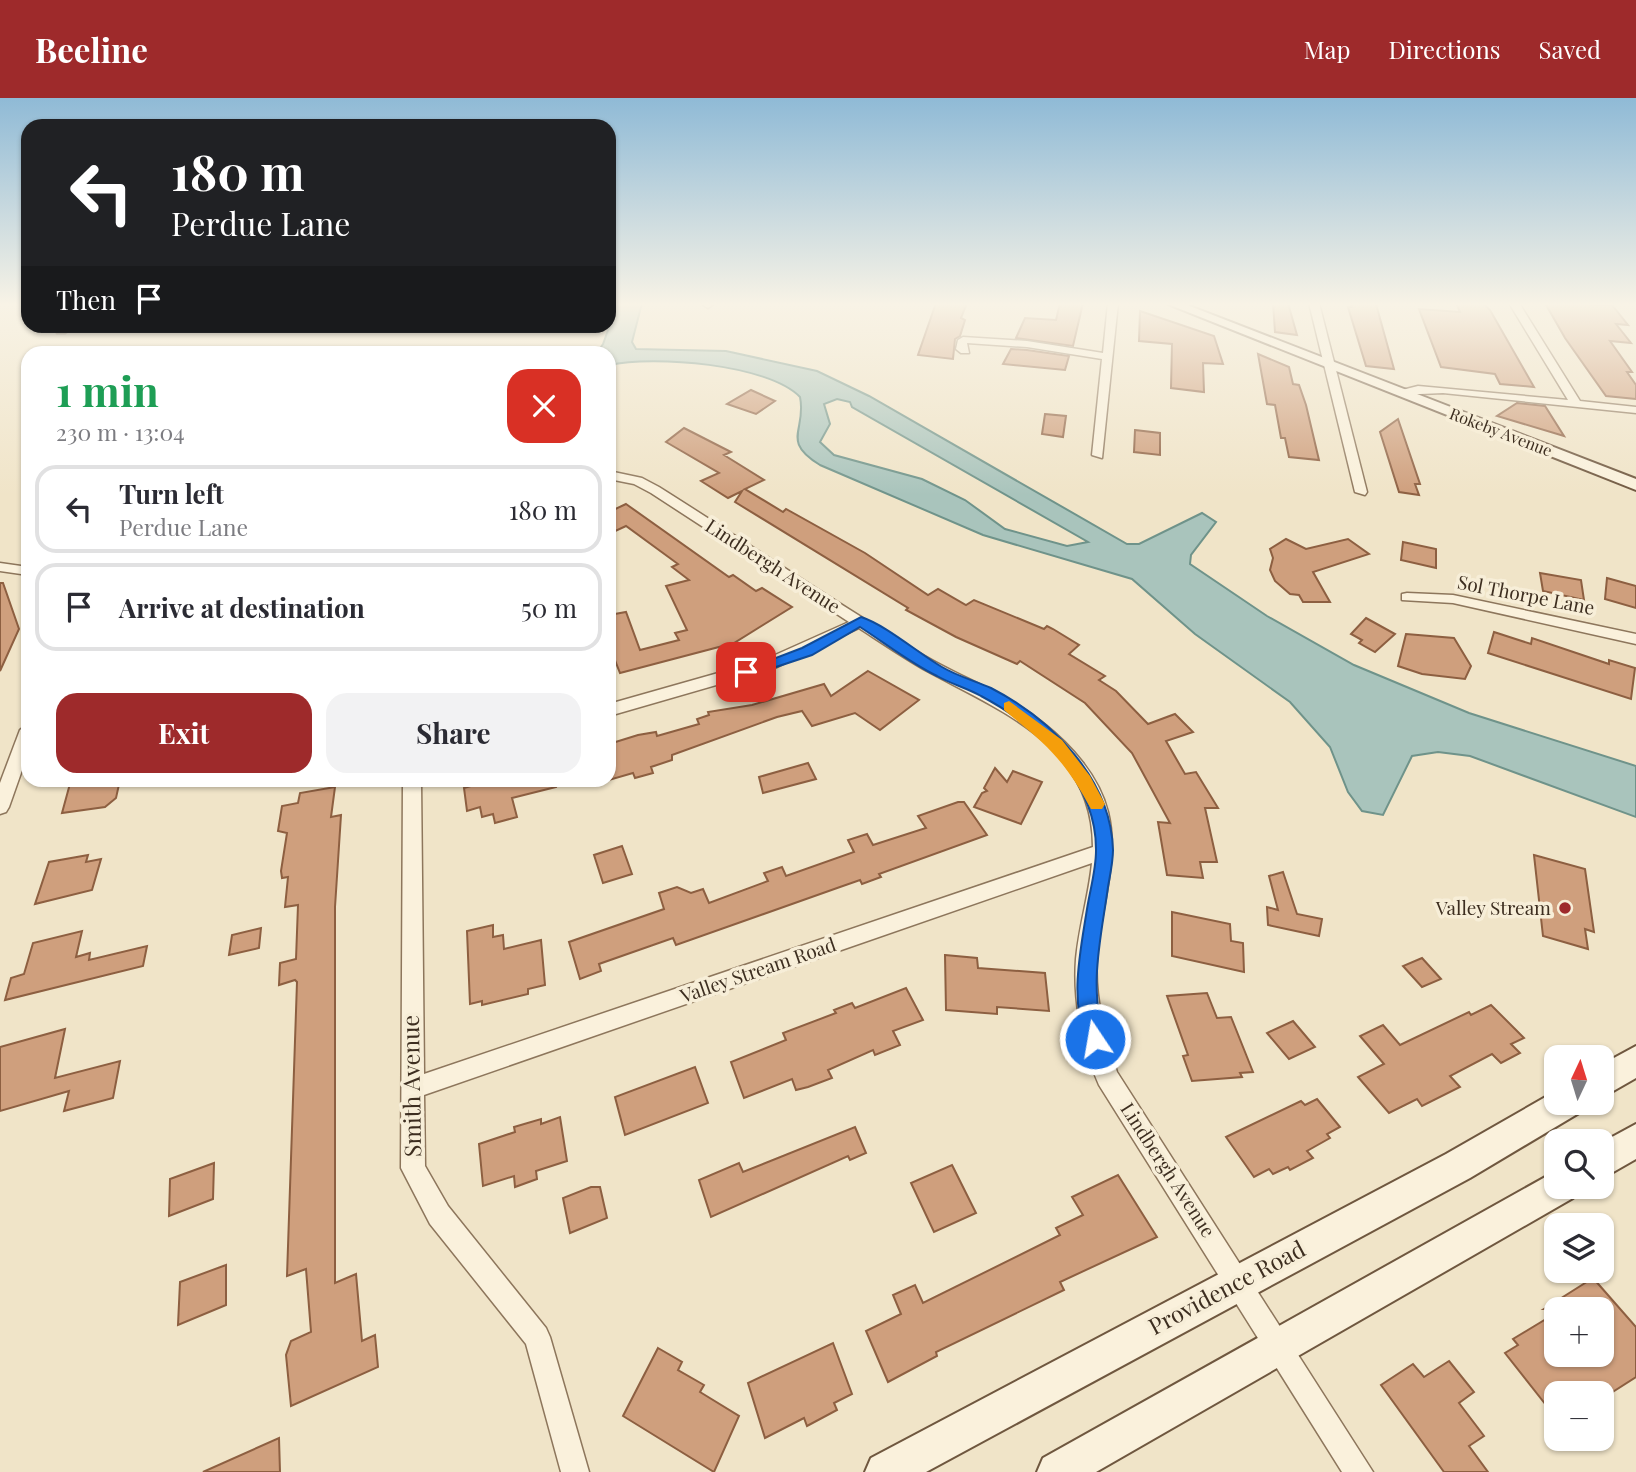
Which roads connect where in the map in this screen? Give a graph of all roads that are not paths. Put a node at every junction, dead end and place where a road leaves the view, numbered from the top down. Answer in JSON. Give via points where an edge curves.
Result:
{"nodes":[{"id":1,"x":1105,"y":367,"type":"edge"},
{"id":2,"x":1331,"y":367,"type":"edge"},
{"id":3,"x":1334,"y":367,"type":"edge"},
{"id":4,"x":1553,"y":367,"type":"edge"},
{"id":5,"x":1402,"y":393,"type":"junction"},
{"id":6,"x":1576,"y":404,"type":"junction"},
{"id":7,"x":1636,"y":410,"type":"edge"},
{"id":8,"x":1097,"y":455,"type":"dead end"},
{"id":9,"x":616,"y":476,"type":"edge"},
{"id":10,"x":1636,"y":485,"type":"edge"},
{"id":11,"x":1361,"y":492,"type":"dead end"},
{"id":12,"x":0,"y":567,"type":"edge"},
{"id":13,"x":21,"y":570,"type":"edge"},
{"id":14,"x":1407,"y":597,"type":"dead end"},
{"id":15,"x":861,"y":621,"type":"junction"},
{"id":16,"x":1636,"y":639,"type":"edge"},
{"id":17,"x":616,"y":708,"type":"edge"},
{"id":18,"x":21,"y":745,"type":"edge"},
{"id":19,"x":5,"y":779,"type":"edge"},
{"id":20,"x":412,"y":787,"type":"edge"},
{"id":21,"x":0,"y":807,"type":"edge"},
{"id":22,"x":1105,"y":851,"type":"junction"},
{"id":23,"x":1636,"y":1061,"type":"edge"},
{"id":24,"x":1614,"y":1075,"type":"edge"},
{"id":25,"x":411,"y":1089,"type":"junction"},
{"id":26,"x":1546,"y":1115,"type":"edge"},
{"id":27,"x":1636,"y":1140,"type":"edge"},
{"id":28,"x":1614,"y":1154,"type":"edge"},
{"id":29,"x":1544,"y":1196,"type":"edge"},
{"id":30,"x":1240,"y":1282,"type":"junction"},
{"id":31,"x":1280,"y":1346,"type":"junction"},
{"id":32,"x":575,"y":1472,"type":"edge"},
{"id":33,"x":885,"y":1472,"type":"edge"},
{"id":34,"x":1057,"y":1472,"type":"edge"},
{"id":35,"x":1359,"y":1472,"type":"edge"}],
"edges":[{"from":1,"to":8,"type":"street"},
{"from":2,"to":11,"type":"street"},
{"from":3,"to":5,"type":"main road","name":"Rokeby Avenue"},
{"from":4,"to":6,"type":"street"},
{"from":5,"to":6,"type":"street","via":[[1443,390]]},
{"from":5,"to":10,"type":"main road","name":"Rokeby Avenue"},
{"from":6,"to":7,"type":"street"},
{"from":9,"to":15,"type":"street","name":"Lindbergh Avenue","via":[[655,490]]},
{"from":12,"to":13,"type":"street"},
{"from":14,"to":16,"type":"street","name":"Sol Thorpe Lane","via":[[1453,599]]},
{"from":15,"to":17,"type":"street","via":[[825,644],[789,659]]},
{"from":15,"to":22,"type":"street","name":"Lindbergh Avenue","via":[[940,672],[1025,716],[1057,744],[1099,809]]},
{"from":18,"to":19,"type":"street"},
{"from":19,"to":21,"type":"street"},
{"from":20,"to":25,"type":"street","name":"Smith Avenue"},
{"from":22,"to":25,"type":"street","name":"Valley Stream Road"},
{"from":22,"to":30,"type":"street","name":"Lindbergh Avenue","via":[[1086,977],[1089,1020],[1107,1077]]},
{"from":23,"to":24,"type":"main road"},
{"from":25,"to":32,"type":"street","name":"Smith Avenue","via":[[413,1168],[439,1216],[537,1337]]},
{"from":26,"to":30,"type":"main road","name":"Providence Road"},
{"from":27,"to":28,"type":"main road"},
{"from":29,"to":31,"type":"main road"},
{"from":30,"to":31,"type":"street","name":"Lindbergh Avenue"},
{"from":30,"to":33,"type":"main road","name":"Providence Road"},
{"from":31,"to":34,"type":"main road"},
{"from":31,"to":35,"type":"street","name":"Lindbergh Avenue"}]}
